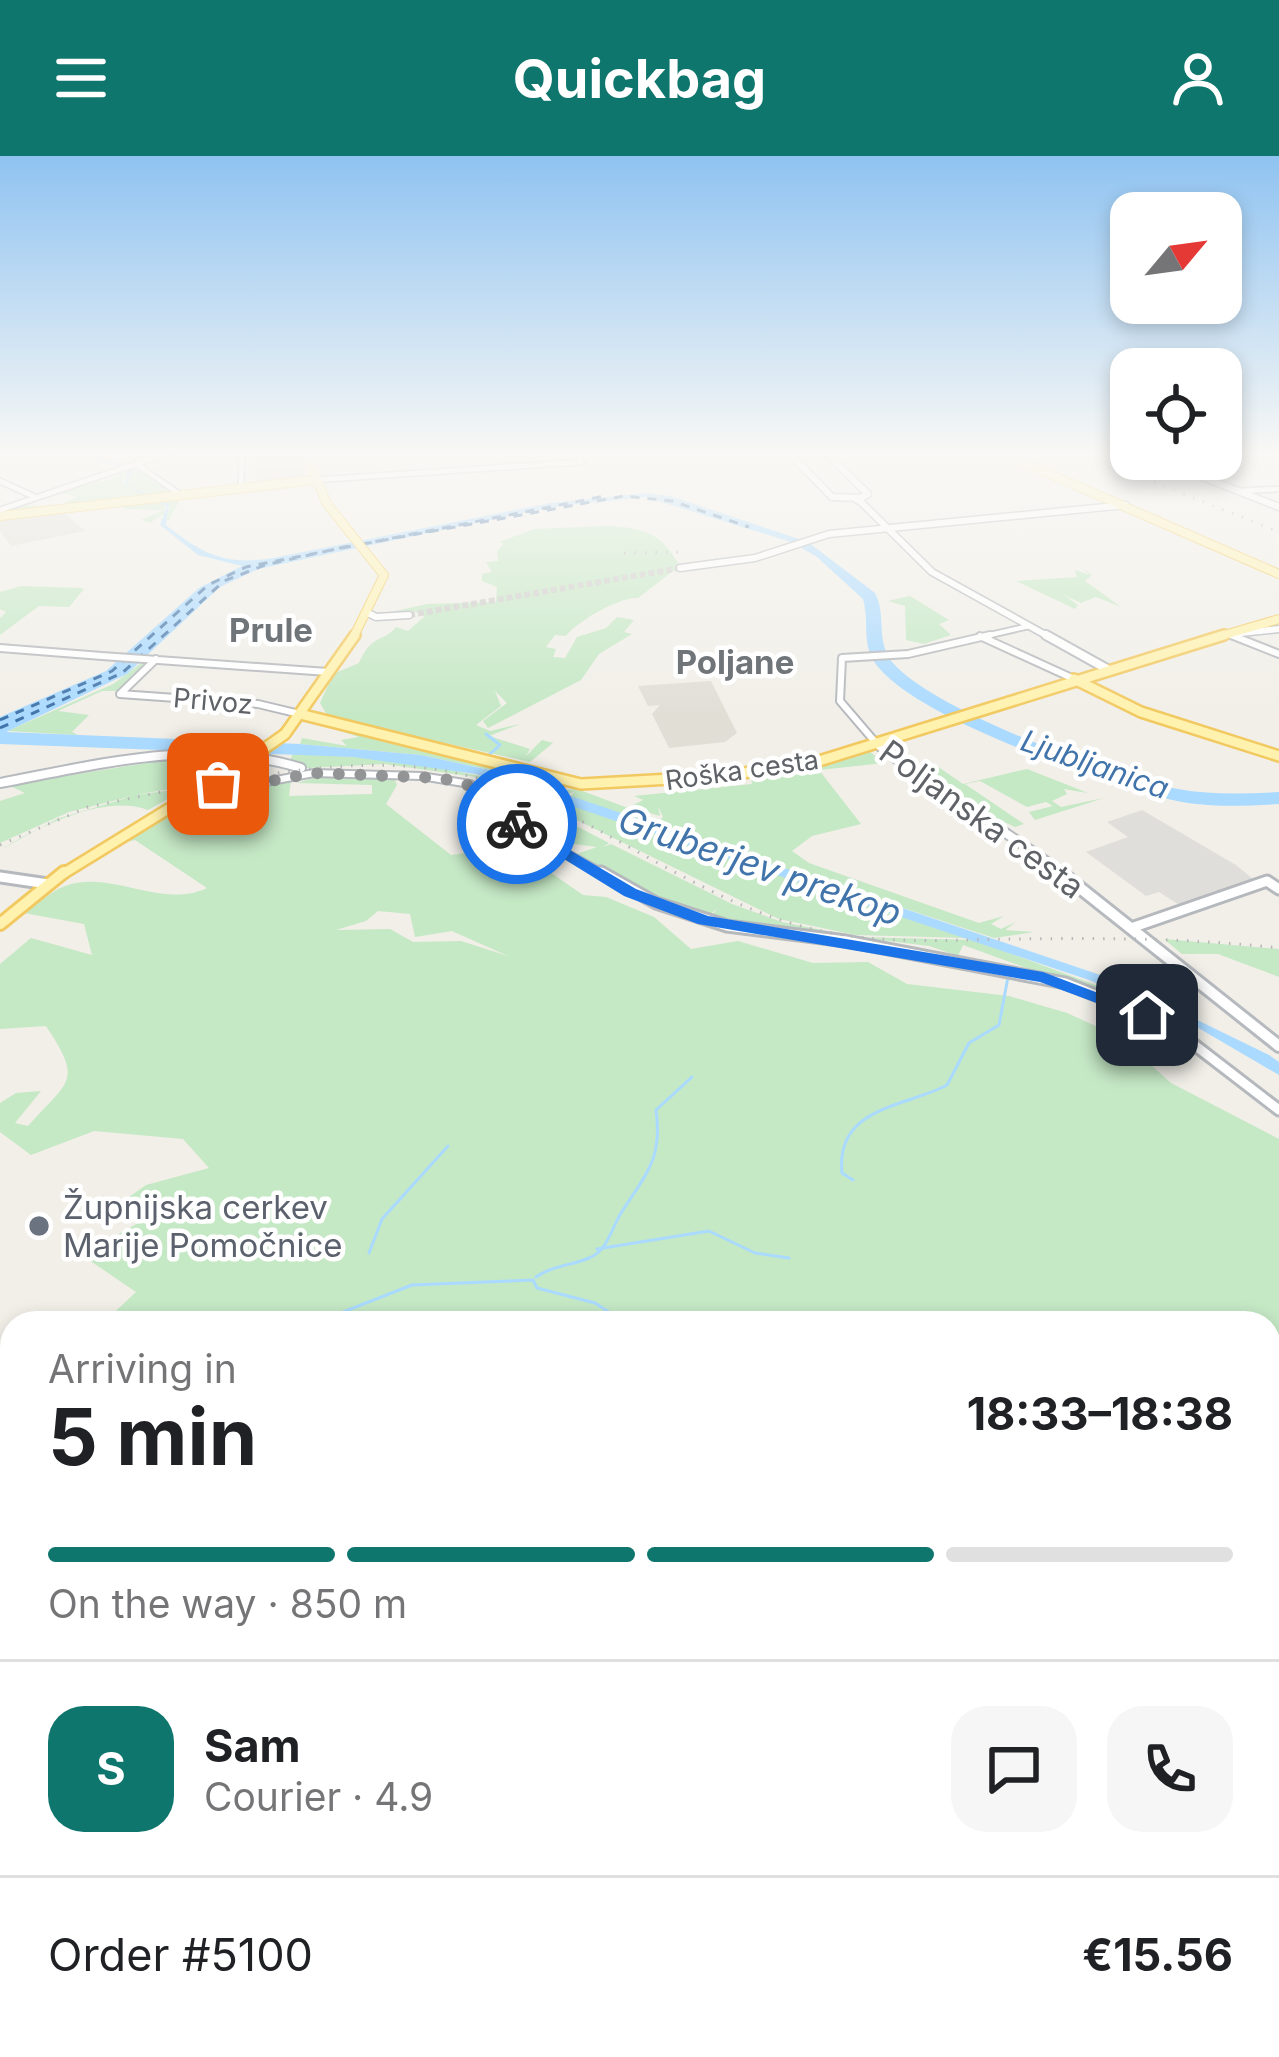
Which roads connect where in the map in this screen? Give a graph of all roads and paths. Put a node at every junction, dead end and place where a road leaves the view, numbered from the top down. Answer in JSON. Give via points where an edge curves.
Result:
{"nodes":[{"id":1,"x":356,"y":540,"type":"edge"},
{"id":2,"x":809,"y":540,"type":"edge"},
{"id":3,"x":900,"y":540,"type":"edge"},
{"id":4,"x":1203,"y":540,"type":"edge"},
{"id":5,"x":680,"y":568,"type":"tunnel mouth"},
{"id":6,"x":1279,"y":574,"type":"edge"},
{"id":7,"x":407,"y":615,"type":"tunnel mouth"},
{"id":8,"x":370,"y":616,"type":"junction"},
{"id":9,"x":1279,"y":619,"type":"edge"},
{"id":10,"x":1029,"y":626,"type":"junction"},
{"id":11,"x":1279,"y":629,"type":"edge"},
{"id":12,"x":1249,"y":630,"type":"junction"},
{"id":13,"x":1228,"y":634,"type":"junction"},
{"id":14,"x":980,"y":636,"type":"junction"},
{"id":15,"x":0,"y":648,"type":"edge"},
{"id":16,"x":1279,"y":654,"type":"edge"},
{"id":17,"x":152,"y":659,"type":"junction"},
{"id":18,"x":1106,"y":670,"type":"junction"},
{"id":19,"x":328,"y":672,"type":"junction"},
{"id":20,"x":1074,"y":679,"type":"junction"},
{"id":21,"x":304,"y":715,"type":"junction"},
{"id":22,"x":876,"y":742,"type":"junction"},
{"id":23,"x":1279,"y":756,"type":"edge"},
{"id":24,"x":237,"y":767,"type":"junction"},
{"id":25,"x":306,"y":772,"type":"junction"},
{"id":26,"x":0,"y":783,"type":"edge"},
{"id":27,"x":220,"y":785,"type":"junction"},
{"id":28,"x":241,"y":787,"type":"joint"},
{"id":29,"x":199,"y":788,"type":"junction"},
{"id":30,"x":181,"y":800,"type":"junction"},
{"id":31,"x":0,"y":877,"type":"edge"},
{"id":32,"x":48,"y":884,"type":"junction"},
{"id":33,"x":1279,"y":889,"type":"edge"},
{"id":34,"x":0,"y":925,"type":"edge"},
{"id":35,"x":1131,"y":928,"type":"junction"},
{"id":36,"x":1279,"y":1046,"type":"edge"},
{"id":37,"x":1279,"y":1110,"type":"edge"}],
"edges":[{"from":1,"to":8,"type":"main road","via":[[384,575]]},
{"from":2,"to":5,"type":"main road"},
{"from":3,"to":10,"type":"main road"},
{"from":4,"to":6,"type":"main road"},
{"from":7,"to":8,"type":"main road"},
{"from":8,"to":19,"type":"main road"},
{"from":9,"to":12,"type":"main road"},
{"from":10,"to":14,"type":"street"},
{"from":10,"to":18,"type":"main road"},
{"from":11,"to":12,"type":"main road"},
{"from":12,"to":13,"type":"main road"},
{"from":13,"to":16,"type":"street"},
{"from":13,"to":18,"type":"main road"},
{"from":14,"to":20,"type":"street"},
{"from":14,"to":22,"type":"street","name":"Poljanska cesta","via":[[842,658],[841,703]]},
{"from":15,"to":17,"type":"street"},
{"from":17,"to":19,"type":"street"},
{"from":17,"to":21,"type":"street","name":"Privoz","via":[[120,694]]},
{"from":18,"to":20,"type":"main road"},
{"from":19,"to":21,"type":"main road"},
{"from":20,"to":22,"type":"main road","name":"Roška cesta"},
{"from":20,"to":23,"type":"main road","via":[[1150,716]]},
{"from":21,"to":22,"type":"main road","name":"Roška cesta","via":[[594,786],[773,771]]},
{"from":21,"to":24,"type":"main road","bridge":true},
{"from":22,"to":35,"type":"main road","name":"Poljanska cesta"},
{"from":24,"to":27,"type":"main road"},
{"from":24,"to":29,"type":"main road"},
{"from":25,"to":26,"type":"main road","via":[[268,758],[182,754]]},
{"from":25,"to":28,"type":"street"},
{"from":25,"to":37,"type":"street","via":[[470,784],[617,885],[704,921],[1065,983],[1173,1028]]},
{"from":27,"to":28,"type":"main road"},
{"from":27,"to":29,"type":"main road"},
{"from":27,"to":30,"type":"main road"},
{"from":29,"to":30,"type":"main road"},
{"from":30,"to":32,"type":"main road"},
{"from":31,"to":32,"type":"street"},
{"from":32,"to":34,"type":"main road"},
{"from":33,"to":35,"type":"street","via":[[1267,881]]},
{"from":35,"to":36,"type":"main road","name":"Poljanska cesta"}]}
